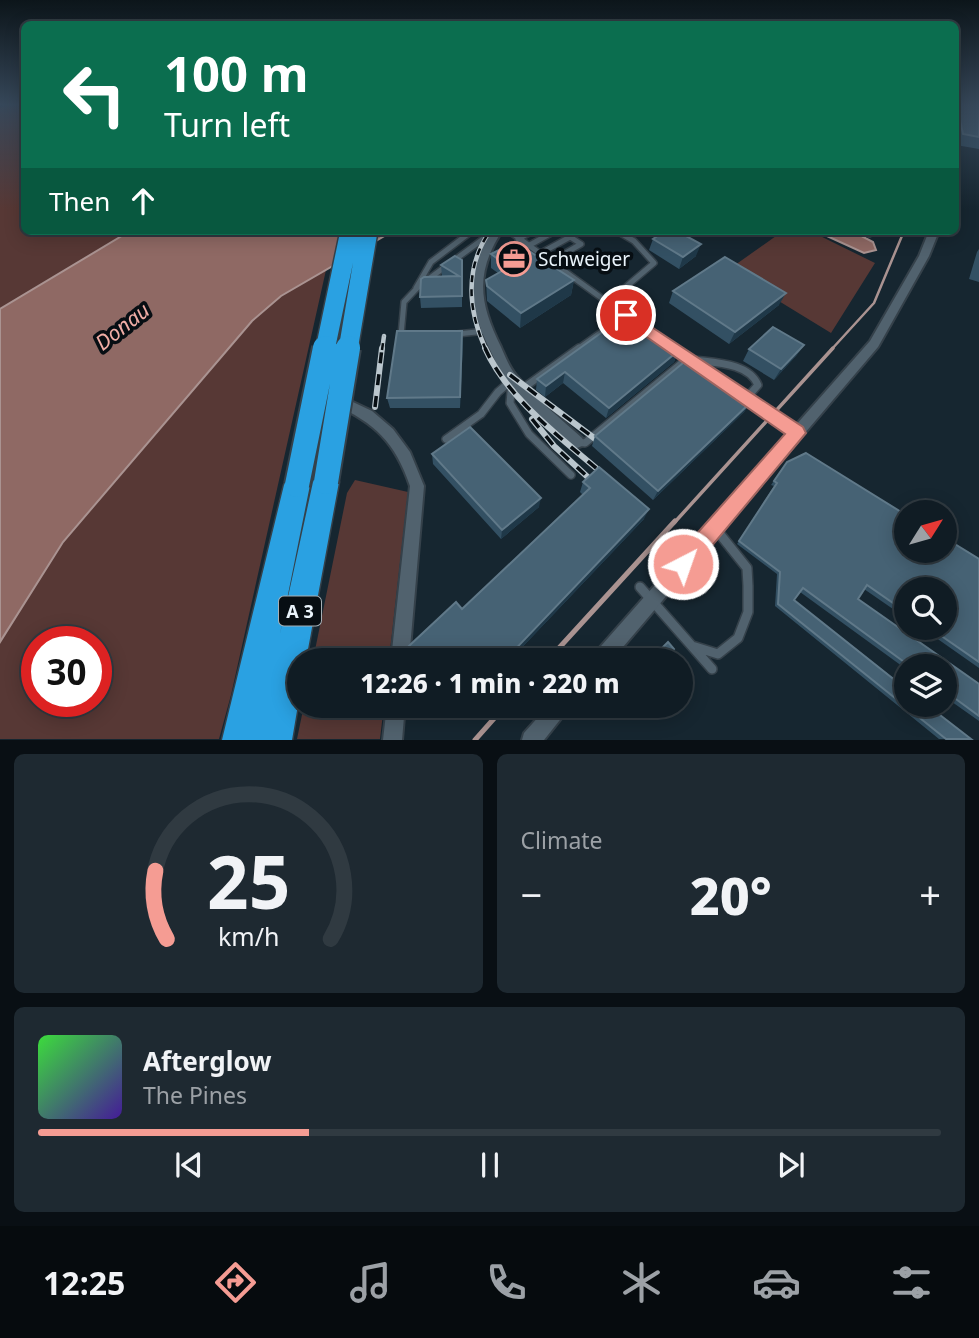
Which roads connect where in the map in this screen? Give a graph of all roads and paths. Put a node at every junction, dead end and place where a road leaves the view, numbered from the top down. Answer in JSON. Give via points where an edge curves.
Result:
{"nodes":[{"id":1,"x":349,"y":235,"type":"edge"},
{"id":2,"x":367,"y":235,"type":"edge"},
{"id":3,"x":465,"y":235,"type":"edge"},
{"id":4,"x":499,"y":235,"type":"edge"},
{"id":5,"x":500,"y":235,"type":"edge"},
{"id":6,"x":512,"y":235,"type":"edge"},
{"id":7,"x":526,"y":235,"type":"edge"},
{"id":8,"x":548,"y":235,"type":"edge"},
{"id":9,"x":566,"y":235,"type":"edge"},
{"id":10,"x":624,"y":235,"type":"edge"},
{"id":11,"x":932,"y":235,"type":"edge"},
{"id":12,"x":569,"y":237,"type":"junction"},
{"id":13,"x":518,"y":239,"type":"junction"},
{"id":14,"x":528,"y":246,"type":"junction"},
{"id":15,"x":539,"y":254,"type":"junction"},
{"id":16,"x":550,"y":262,"type":"junction"},
{"id":17,"x":416,"y":289,"type":"junction"},
{"id":18,"x":608,"y":302,"type":"junction"},
{"id":19,"x":626,"y":315,"type":"junction"},
{"id":20,"x":636,"y":322,"type":"edge"},
{"id":21,"x":486,"y":331,"type":"junction"},
{"id":22,"x":449,"y":334,"type":"edge"},
{"id":23,"x":413,"y":335,"type":"edge"},
{"id":24,"x":667,"y":344,"type":"edge"},
{"id":25,"x":687,"y":359,"type":"junction"},
{"id":26,"x":698,"y":366,"type":"edge"},
{"id":27,"x":512,"y":380,"type":"junction"},
{"id":28,"x":308,"y":387,"type":"dead end"},
{"id":29,"x":522,"y":389,"type":"junction"},
{"id":30,"x":730,"y":389,"type":"edge"},
{"id":31,"x":742,"y":396,"type":"junction"},
{"id":32,"x":797,"y":433,"type":"junction"},
{"id":33,"x":446,"y":439,"type":"dead end"},
{"id":34,"x":577,"y":442,"type":"joint"},
{"id":35,"x":571,"y":475,"type":"dead end"},
{"id":36,"x":311,"y":484,"type":"junction"},
{"id":37,"x":715,"y":528,"type":"junction"},
{"id":38,"x":640,"y":587,"type":"dead end"},
{"id":39,"x":652,"y":600,"type":"junction"},
{"id":40,"x":692,"y":646,"type":"junction"},
{"id":41,"x":401,"y":648,"type":"edge"},
{"id":42,"x":610,"y":648,"type":"edge"},
{"id":43,"x":712,"y":668,"type":"dead end"},
{"id":44,"x":395,"y":718,"type":"edge"},
{"id":45,"x":550,"y":718,"type":"edge"},
{"id":46,"x":240,"y":740,"type":"edge"},
{"id":47,"x":274,"y":740,"type":"edge"},
{"id":48,"x":392,"y":740,"type":"edge"},
{"id":49,"x":531,"y":740,"type":"edge"}],
"edges":[{"from":1,"to":36,"type":"highway","number":"A 3","bridge":true},
{"from":2,"to":36,"type":"highway","number":"A 3","bridge":true},
{"from":3,"to":17,"type":"lane","via":[[429,264]]},
{"from":4,"to":17,"type":"lane"},
{"from":5,"to":21,"type":"street","via":[[488,245],[478,281],[478,309]]},
{"from":6,"to":13,"type":"lane"},
{"from":7,"to":13,"type":"lane"},
{"from":8,"to":14,"type":"lane"},
{"from":9,"to":12,"type":"lane"},
{"from":10,"to":18,"type":"lane","via":[[654,263]]},
{"from":11,"to":32,"type":"street","via":[[874,344]]},
{"from":12,"to":15,"type":"lane"},
{"from":12,"to":16,"type":"lane","via":[[581,244]]},
{"from":13,"to":14,"type":"lane"},
{"from":14,"to":15,"type":"lane"},
{"from":15,"to":16,"type":"lane"},
{"from":16,"to":18,"type":"lane"},
{"from":17,"to":23,"type":"lane","via":[[404,302],[401,335]]},
{"from":18,"to":19,"type":"lane"},
{"from":19,"to":20,"type":"lane"},
{"from":19,"to":29,"type":"lane"},
{"from":21,"to":22,"type":"lane"},
{"from":21,"to":27,"type":"street"},
{"from":24,"to":25,"type":"lane"},
{"from":25,"to":26,"type":"lane"},
{"from":25,"to":31,"type":"lane","via":[[754,375],[758,385]]},
{"from":25,"to":34,"type":"lane","via":[[585,443]]},
{"from":27,"to":29,"type":"street"},
{"from":27,"to":33,"type":"lane","via":[[481,414]]},
{"from":27,"to":35,"type":"lane","via":[[509,403],[529,434]]},
{"from":28,"to":41,"type":"street","via":[[380,424],[409,459],[417,486]]},
{"from":29,"to":34,"type":"street"},
{"from":30,"to":31,"type":"lane"},
{"from":31,"to":32,"type":"lane"},
{"from":32,"to":37,"type":"street"},
{"from":36,"to":46,"type":"highway","number":"A 3"},
{"from":36,"to":47,"type":"highway","number":"A 3"},
{"from":37,"to":39,"type":"street"},
{"from":37,"to":40,"type":"lane","via":[[747,568],[748,612],[738,638],[718,654]]},
{"from":38,"to":39,"type":"lane"},
{"from":39,"to":40,"type":"lane"},
{"from":39,"to":42,"type":"street"},
{"from":40,"to":43,"type":"lane"},
{"from":44,"to":48,"type":"street"},
{"from":45,"to":49,"type":"street"}]}
